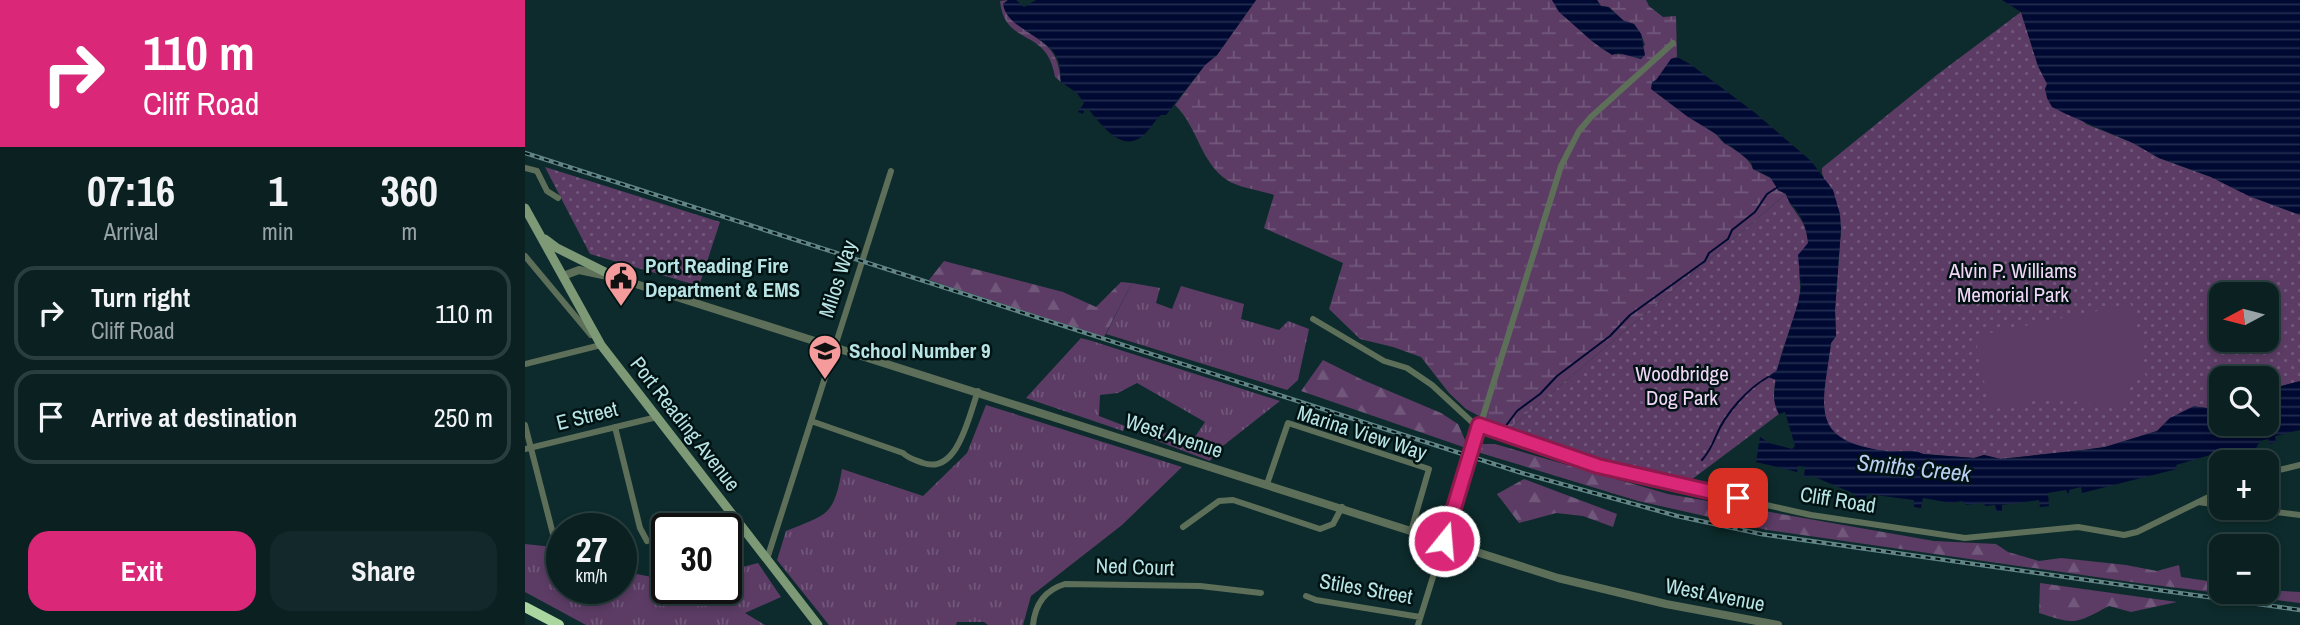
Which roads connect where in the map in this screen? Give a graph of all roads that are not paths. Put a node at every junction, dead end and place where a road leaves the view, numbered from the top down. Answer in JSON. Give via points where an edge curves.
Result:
{"nodes":[{"id":1,"x":1673,"y":43,"type":"dead end"},
{"id":2,"x":525,"y":168,"type":"edge"},
{"id":3,"x":891,"y":171,"type":"dead end"},
{"id":4,"x":558,"y":198,"type":"dead end"},
{"id":5,"x":525,"y":208,"type":"edge"},
{"id":6,"x":540,"y":235,"type":"junction"},
{"id":7,"x":525,"y":256,"type":"edge"},
{"id":8,"x":563,"y":276,"type":"junction"},
{"id":9,"x":617,"y":278,"type":"junction"},
{"id":10,"x":1313,"y":319,"type":"dead end"},
{"id":11,"x":601,"y":345,"type":"junction"},
{"id":12,"x":835,"y":345,"type":"junction"},
{"id":13,"x":525,"y":364,"type":"edge"},
{"id":14,"x":978,"y":391,"type":"junction"},
{"id":15,"x":657,"y":417,"type":"junction"},
{"id":16,"x":811,"y":421,"type":"junction"},
{"id":17,"x":525,"y":425,"type":"edge"},
{"id":18,"x":1479,"y":425,"type":"junction"},
{"id":19,"x":615,"y":427,"type":"junction"},
{"id":20,"x":528,"y":448,"type":"edge"},
{"id":21,"x":2300,"y":465,"type":"edge"},
{"id":22,"x":2279,"y":470,"type":"edge"},
{"id":23,"x":1266,"y":484,"type":"junction"},
{"id":24,"x":2209,"y":496,"type":"edge"},
{"id":25,"x":2197,"y":502,"type":"junction"},
{"id":26,"x":2209,"y":504,"type":"edge"},
{"id":27,"x":1342,"y":507,"type":"junction"},
{"id":28,"x":2279,"y":512,"type":"edge"},
{"id":29,"x":547,"y":513,"type":"edge"},
{"id":30,"x":2300,"y":515,"type":"edge"},
{"id":31,"x":1183,"y":527,"type":"dead end"},
{"id":32,"x":1411,"y":531,"type":"junction"},
{"id":33,"x":647,"y":541,"type":"dead end"},
{"id":34,"x":1444,"y":541,"type":"junction"},
{"id":35,"x":767,"y":559,"type":"junction"},
{"id":36,"x":1261,"y":593,"type":"dead end"},
{"id":37,"x":1306,"y":596,"type":"dead end"},
{"id":38,"x":525,"y":607,"type":"edge"},
{"id":39,"x":1419,"y":621,"type":"edge"},
{"id":40,"x":559,"y":625,"type":"edge"},
{"id":41,"x":818,"y":625,"type":"edge"},
{"id":42,"x":1033,"y":625,"type":"edge"},
{"id":43,"x":1778,"y":625,"type":"edge"}],
"edges":[{"from":1,"to":18,"type":"street","via":[[1579,131],[1562,166]]},
{"from":2,"to":4,"type":"street","via":[[537,171],[547,191]]},
{"from":3,"to":12,"type":"street","name":"Milos Way"},
{"from":5,"to":6,"type":"main road","name":"Port Reading Avenue"},
{"from":6,"to":8,"type":"main road","name":"Port Reading Avenue"},
{"from":6,"to":9,"type":"main road"},
{"from":7,"to":11,"type":"street","name":"Port Reading Avenue"},
{"from":8,"to":9,"type":"street","name":"West Avenue","via":[[579,270]]},
{"from":8,"to":11,"type":"main road","name":"Port Reading Avenue"},
{"from":9,"to":12,"type":"street","name":"West Avenue"},
{"from":10,"to":18,"type":"street","name":"Cliff Road","via":[[1384,360],[1407,368]]},
{"from":11,"to":13,"type":"street"},
{"from":11,"to":15,"type":"main road","name":"Port Reading Avenue"},
{"from":12,"to":14,"type":"street","name":"West Avenue"},
{"from":12,"to":16,"type":"street","name":"Milos Way"},
{"from":14,"to":16,"type":"street","via":[[958,449],[939,465],[930,466]]},
{"from":14,"to":23,"type":"street","name":"West Avenue"},
{"from":15,"to":19,"type":"street","name":"E Street"},
{"from":15,"to":35,"type":"main road","name":"Port Reading Avenue"},
{"from":16,"to":35,"type":"street","name":"Milos Way"},
{"from":17,"to":20,"type":"street"},
{"from":18,"to":25,"type":"street","name":"Cliff Road","via":[[1615,471],[1811,515],[1965,538],[2078,527],[2124,535]]},
{"from":18,"to":34,"type":"street"},
{"from":19,"to":20,"type":"street","name":"E Street"},
{"from":19,"to":33,"type":"street"},
{"from":20,"to":29,"type":"street"},
{"from":21,"to":22,"type":"street"},
{"from":23,"to":27,"type":"street","name":"West Avenue"},
{"from":23,"to":32,"type":"street","name":"Marina View Way","via":[[1288,423],[1429,469]]},
{"from":24,"to":25,"type":"street","name":"Cliff Road"},
{"from":25,"to":26,"type":"street"},
{"from":27,"to":31,"type":"street","via":[[1333,524],[1321,529],[1224,500]]},
{"from":27,"to":32,"type":"street","name":"West Avenue"},
{"from":28,"to":30,"type":"street"},
{"from":32,"to":34,"type":"street","name":"West Avenue"},
{"from":34,"to":39,"type":"street"},
{"from":34,"to":43,"type":"street","name":"West Avenue","via":[[1558,578]]},
{"from":35,"to":41,"type":"main road","name":"Port Reading Avenue"},
{"from":36,"to":42,"type":"street","name":"Ned Court","via":[[1200,586],[1065,584],[1046,593]]},
{"from":37,"to":39,"type":"street","name":"Stiles Street"},
{"from":38,"to":40,"type":"highway"}]}
